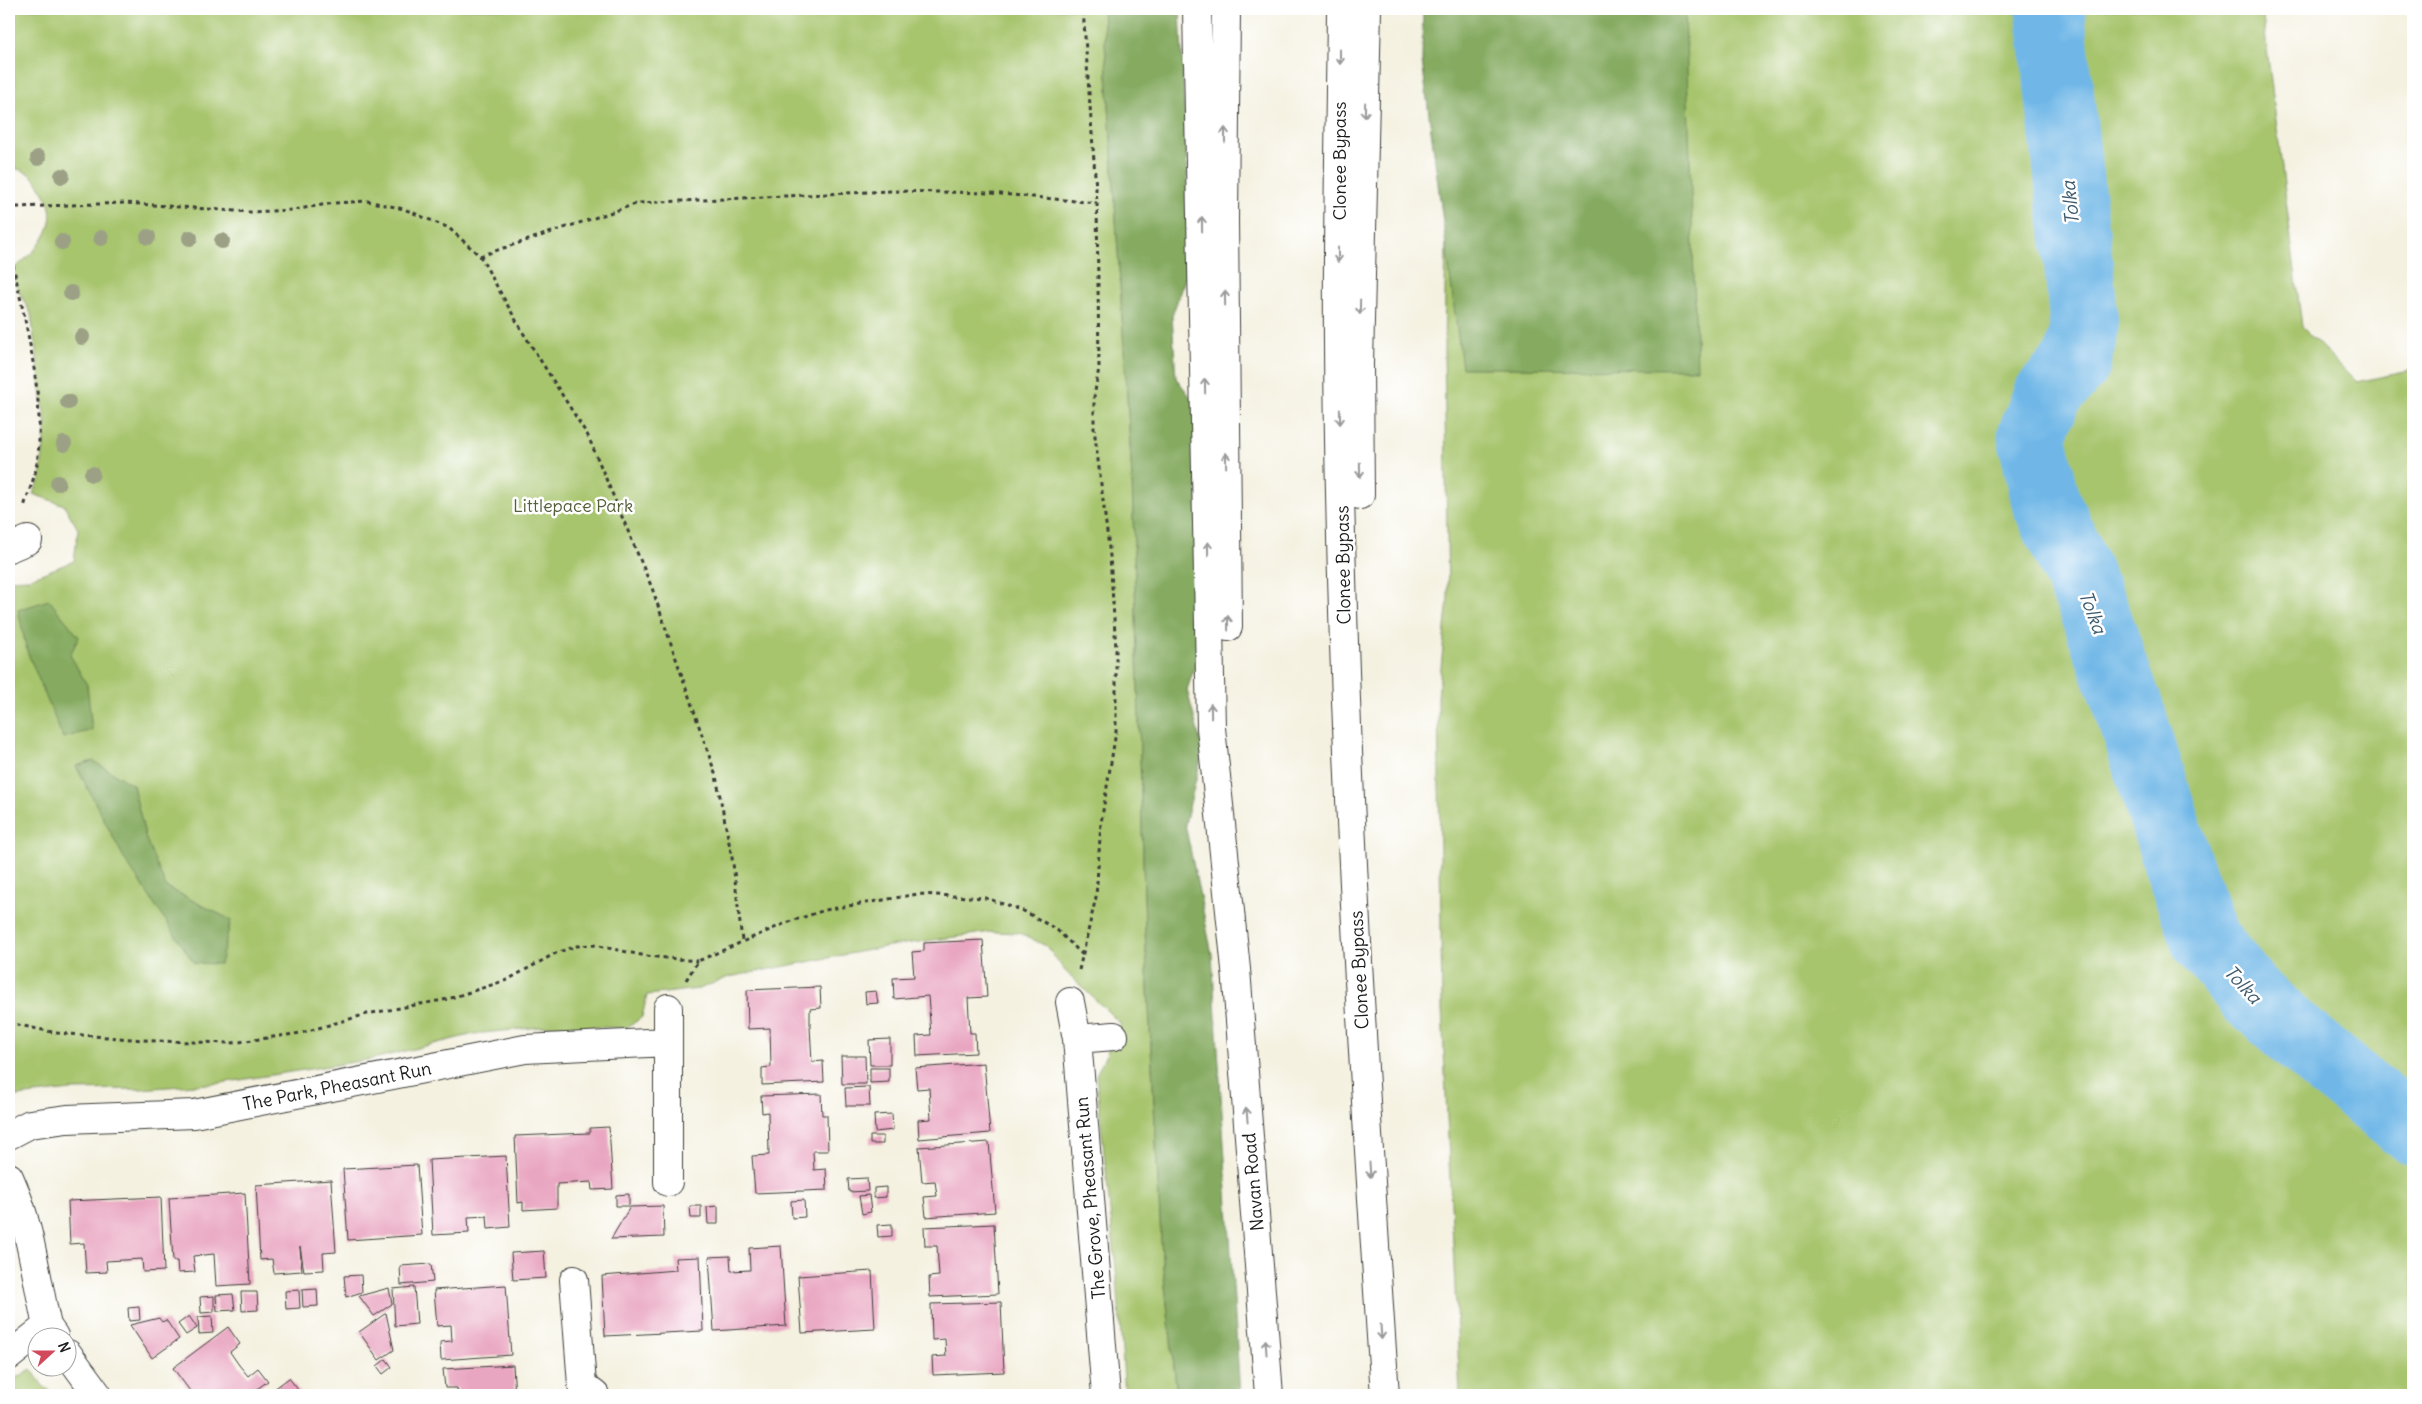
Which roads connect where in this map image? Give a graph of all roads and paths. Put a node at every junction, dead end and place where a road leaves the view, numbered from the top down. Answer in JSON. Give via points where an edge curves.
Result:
{"nodes":[{"id":1,"x":1083,"y":9,"type":"edge"},
{"id":2,"x":1197,"y":9,"type":"edge"},
{"id":3,"x":1226,"y":9,"type":"edge"},
{"id":4,"x":1341,"y":9,"type":"edge"},
{"id":5,"x":1367,"y":9,"type":"edge"},
{"id":6,"x":1097,"y":203,"type":"junction"},
{"id":7,"x":9,"y":211,"type":"edge"},
{"id":8,"x":480,"y":256,"type":"junction"},
{"id":9,"x":9,"y":258,"type":"edge"},
{"id":10,"x":18,"y":544,"type":"edge"},
{"id":11,"x":742,"y":941,"type":"junction"},
{"id":12,"x":1084,"y":955,"type":"junction"},
{"id":13,"x":698,"y":962,"type":"junction"},
{"id":14,"x":1236,"y":969,"type":"junction"},
{"id":15,"x":1070,"y":1002,"type":"joint"},
{"id":16,"x":668,"y":1008,"type":"joint"},
{"id":17,"x":9,"y":1023,"type":"edge"},
{"id":18,"x":1114,"y":1036,"type":"dead end"},
{"id":19,"x":1078,"y":1039,"type":"junction"},
{"id":20,"x":668,"y":1042,"type":"junction"},
{"id":21,"x":1366,"y":1122,"type":"junction"},
{"id":22,"x":9,"y":1135,"type":"edge"},
{"id":23,"x":9,"y":1177,"type":"edge"},
{"id":24,"x":668,"y":1182,"type":"dead end"},
{"id":25,"x":574,"y":1280,"type":"dead end"},
{"id":26,"x":50,"y":1326,"type":"edge"},
{"id":27,"x":28,"y":1345,"type":"edge"},
{"id":28,"x":9,"y":1356,"type":"edge"},
{"id":29,"x":78,"y":1368,"type":"edge"},
{"id":30,"x":98,"y":1395,"type":"edge"},
{"id":31,"x":595,"y":1395,"type":"edge"},
{"id":32,"x":1106,"y":1395,"type":"edge"},
{"id":33,"x":1269,"y":1395,"type":"edge"},
{"id":34,"x":1385,"y":1395,"type":"edge"}],
"edges":[{"from":1,"to":6,"type":"path"},
{"from":14,"to":2,"type":"main road","one_way":true,"via":[[1211,728]]},
{"from":14,"to":3,"type":"main road","one_way":true,"via":[[1229,706],[1224,219]]},
{"from":4,"to":21,"type":"main road","name":"Clonee Bypass","one_way":true,"via":[[1338,344],[1348,767]]},
{"from":5,"to":21,"type":"main road","one_way":true,"via":[[1359,364]]},
{"from":6,"to":8,"type":"path","via":[[991,193],[890,191],[639,203]]},
{"from":6,"to":12,"type":"path","via":[[1099,368],[1094,396],[1094,428],[1110,556],[1116,649],[1116,732],[1101,823],[1096,897]]},
{"from":7,"to":8,"type":"path","via":[[125,203],[249,212],[367,201],[404,209],[449,228]]},
{"from":8,"to":11,"type":"path","via":[[522,331],[588,436],[652,588],[716,776]]},
{"from":9,"to":10,"type":"path","via":[[29,339],[39,423],[37,464],[24,507]]},
{"from":11,"to":12,"type":"path","via":[[825,910],[918,894],[986,898],[1026,912],[1057,930]]},
{"from":11,"to":13,"type":"path"},
{"from":12,"to":15,"type":"path"},
{"from":13,"to":16,"type":"path"},
{"from":13,"to":17,"type":"path","via":[[594,945],[577,946],[556,953],[507,980],[448,999],[367,1014],[301,1033],[232,1043],[67,1034]]},
{"from":33,"to":14,"type":"main road","name":"Navan Road","one_way":true},
{"from":15,"to":19,"type":"main road","name":"The Grove, Pheasant Run"},
{"from":16,"to":20,"type":"main road"},
{"from":18,"to":19,"type":"main road"},
{"from":19,"to":32,"type":"main road","name":"The Grove, Pheasant Run"},
{"from":20,"to":22,"type":"main road","name":"The Park, Pheasant Run","via":[[525,1049],[194,1114],[67,1119],[30,1124]]},
{"from":20,"to":24,"type":"main road"},
{"from":21,"to":34,"type":"main road","one_way":true},
{"from":23,"to":26,"type":"main road","via":[[30,1244]]},
{"from":25,"to":31,"type":"main road","via":[[582,1385]]},
{"from":27,"to":28,"type":"main road"},
{"from":29,"to":30,"type":"main road"}]}
